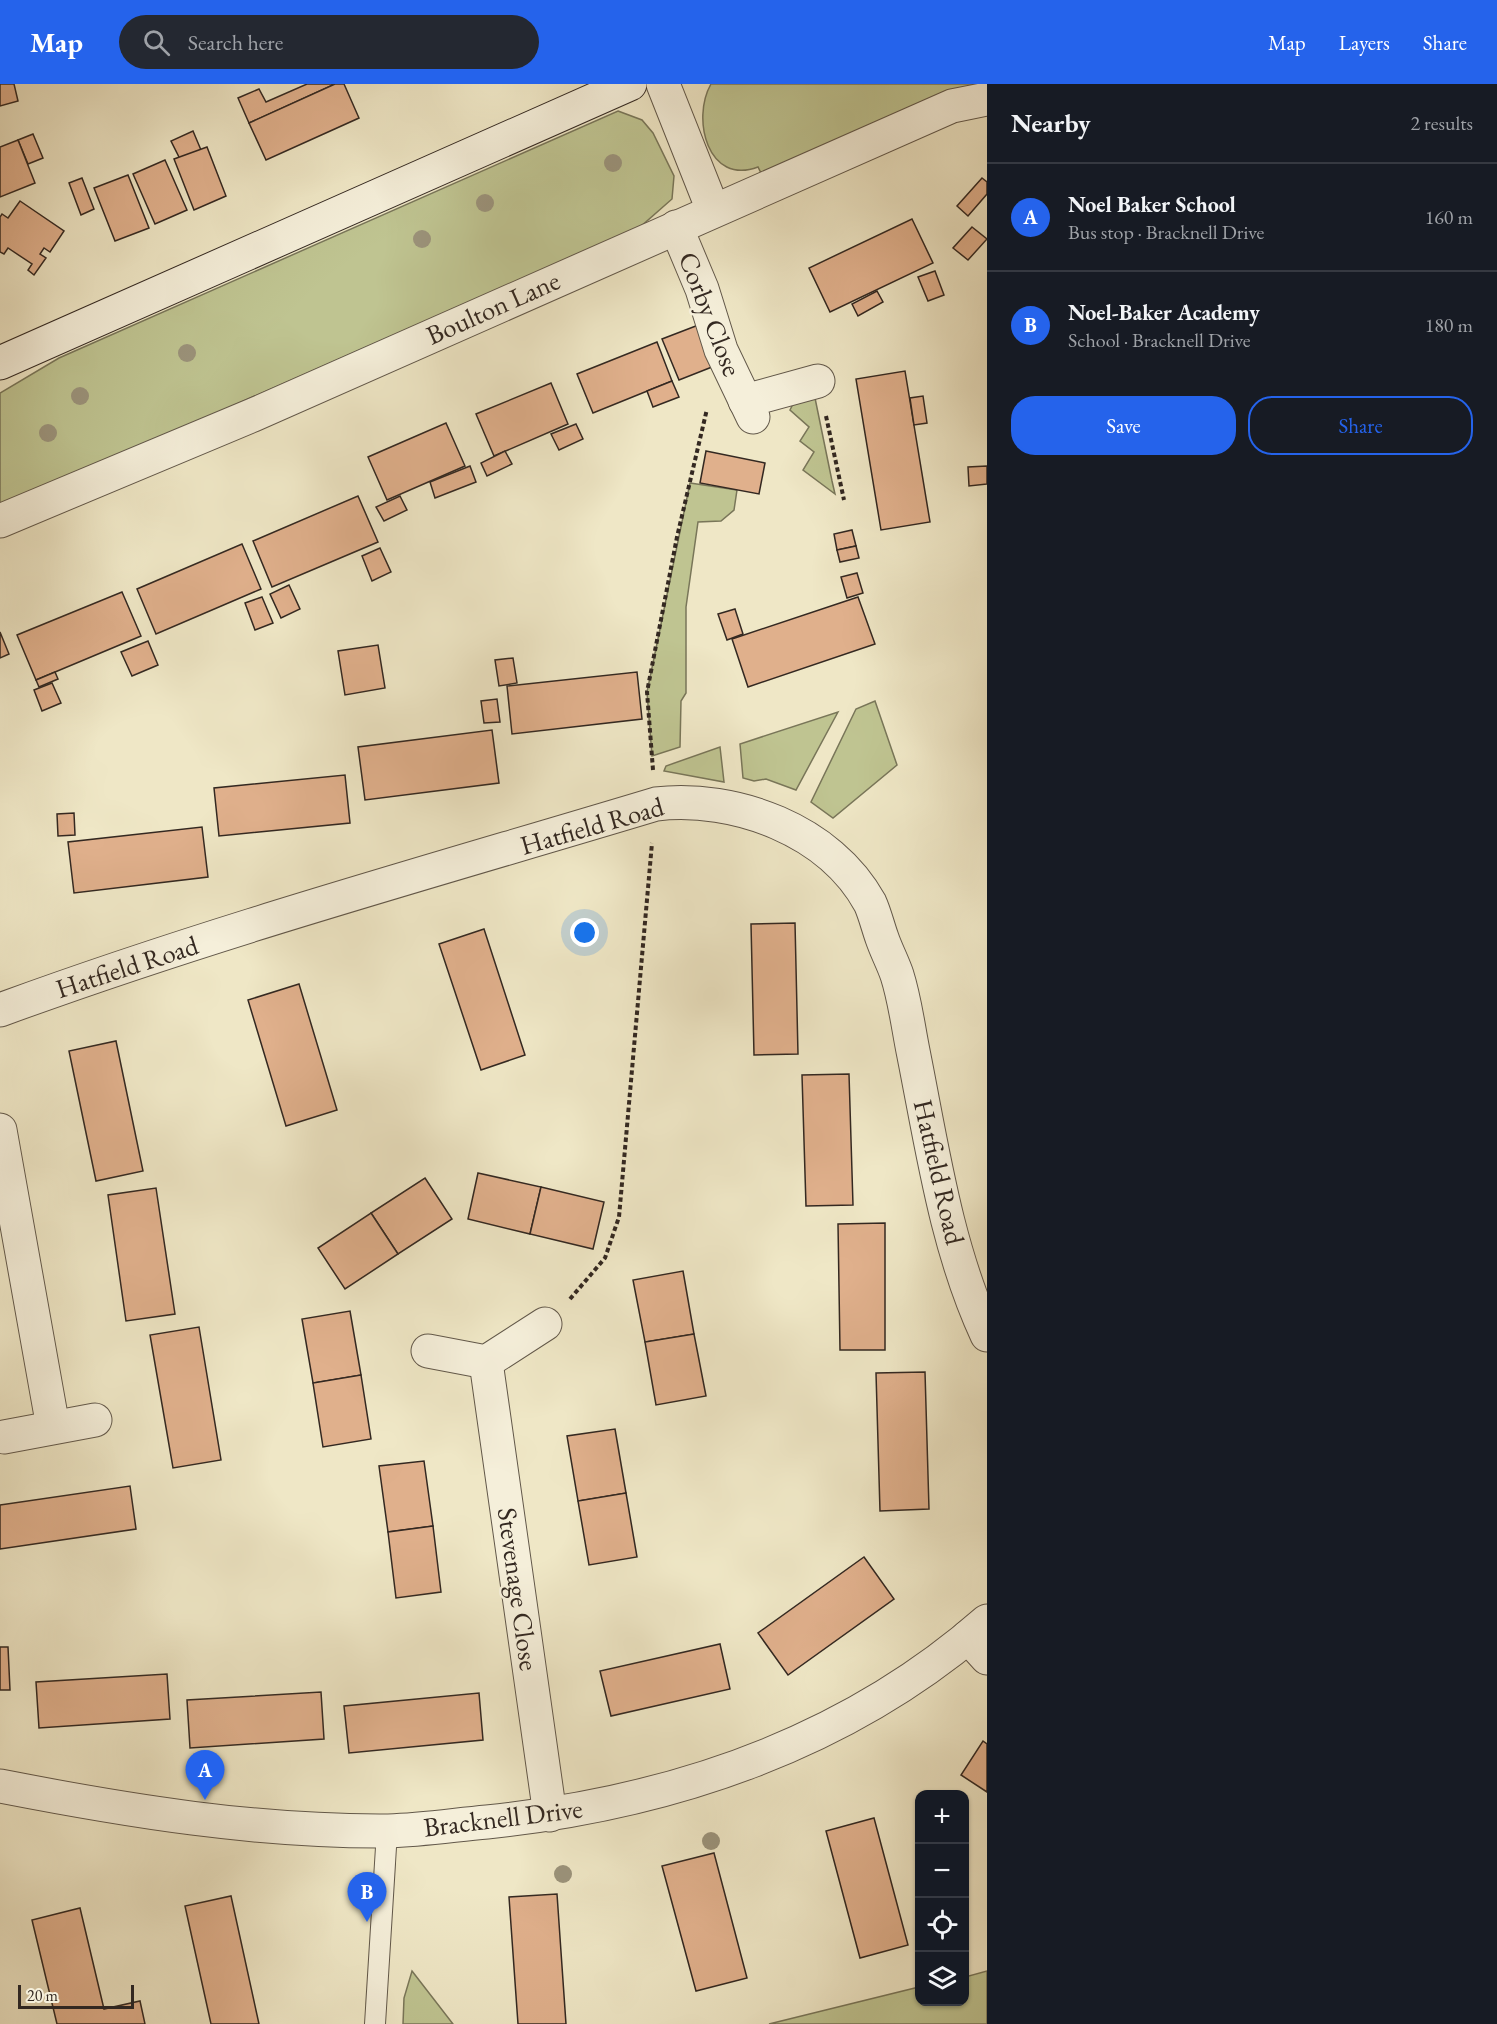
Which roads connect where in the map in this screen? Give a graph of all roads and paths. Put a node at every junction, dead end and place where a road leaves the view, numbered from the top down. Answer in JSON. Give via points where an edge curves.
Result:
{"nodes":[{"id":1,"x":630,"y":84,"type":"edge"},
{"id":2,"x":663,"y":84,"type":"edge"},
{"id":3,"x":987,"y":99,"type":"edge"},
{"id":4,"x":713,"y":210,"type":"junction"},
{"id":5,"x":676,"y":227,"type":"junction"},
{"id":6,"x":0,"y":363,"type":"edge"},
{"id":7,"x":818,"y":381,"type":"joint"},
{"id":8,"x":844,"y":500,"type":"dead end"},
{"id":9,"x":0,"y":521,"type":"edge"},
{"id":10,"x":0,"y":1010,"type":"edge"},
{"id":11,"x":0,"y":1130,"type":"edge"},
{"id":12,"x":545,"y":1324,"type":"dead end"},
{"id":13,"x":987,"y":1335,"type":"edge"},
{"id":14,"x":428,"y":1350,"type":"dead end"},
{"id":15,"x":486,"y":1362,"type":"junction"},
{"id":16,"x":94,"y":1420,"type":"dead end"},
{"id":17,"x":53,"y":1427,"type":"junction"},
{"id":18,"x":4,"y":1437,"type":"dead end"},
{"id":19,"x":981,"y":1639,"type":"edge"},
{"id":20,"x":0,"y":1786,"type":"edge"},
{"id":21,"x":550,"y":1815,"type":"junction"},
{"id":22,"x":387,"y":1831,"type":"junction"},
{"id":23,"x":375,"y":2024,"type":"edge"}],
"edges":[{"from":1,"to":6,"type":"street"},
{"from":2,"to":4,"type":"street"},
{"from":3,"to":4,"type":"street","name":"Boulton Lane","via":[[952,106]]},
{"from":4,"to":5,"type":"street","name":"Boulton Lane"},
{"from":5,"to":7,"type":"street","name":"Corby Close","via":[[702,289],[721,350],[749,409]]},
{"from":5,"to":9,"type":"street","name":"Boulton Lane","via":[[263,411]]},
{"from":7,"to":8,"type":"path"},
{"from":10,"to":13,"type":"street","name":"Hatfield Road","via":[[266,922],[656,804],[681,802],[725,808],[770,820],[829,853],[848,872],[870,905],[897,976],[946,1210]]},
{"from":11,"to":17,"type":"street"},
{"from":12,"to":15,"type":"street"},
{"from":14,"to":15,"type":"street"},
{"from":15,"to":21,"type":"street","name":"Stevenage Close"},
{"from":16,"to":17,"type":"street"},
{"from":17,"to":18,"type":"street"},
{"from":19,"to":21,"type":"street","name":"Bracknell Drive","via":[[872,1706],[742,1767],[666,1790]]},
{"from":20,"to":22,"type":"street","name":"Bracknell Drive","via":[[110,1808],[235,1823]]},
{"from":21,"to":22,"type":"street","name":"Bracknell Drive"},
{"from":22,"to":23,"type":"lane"}]}
